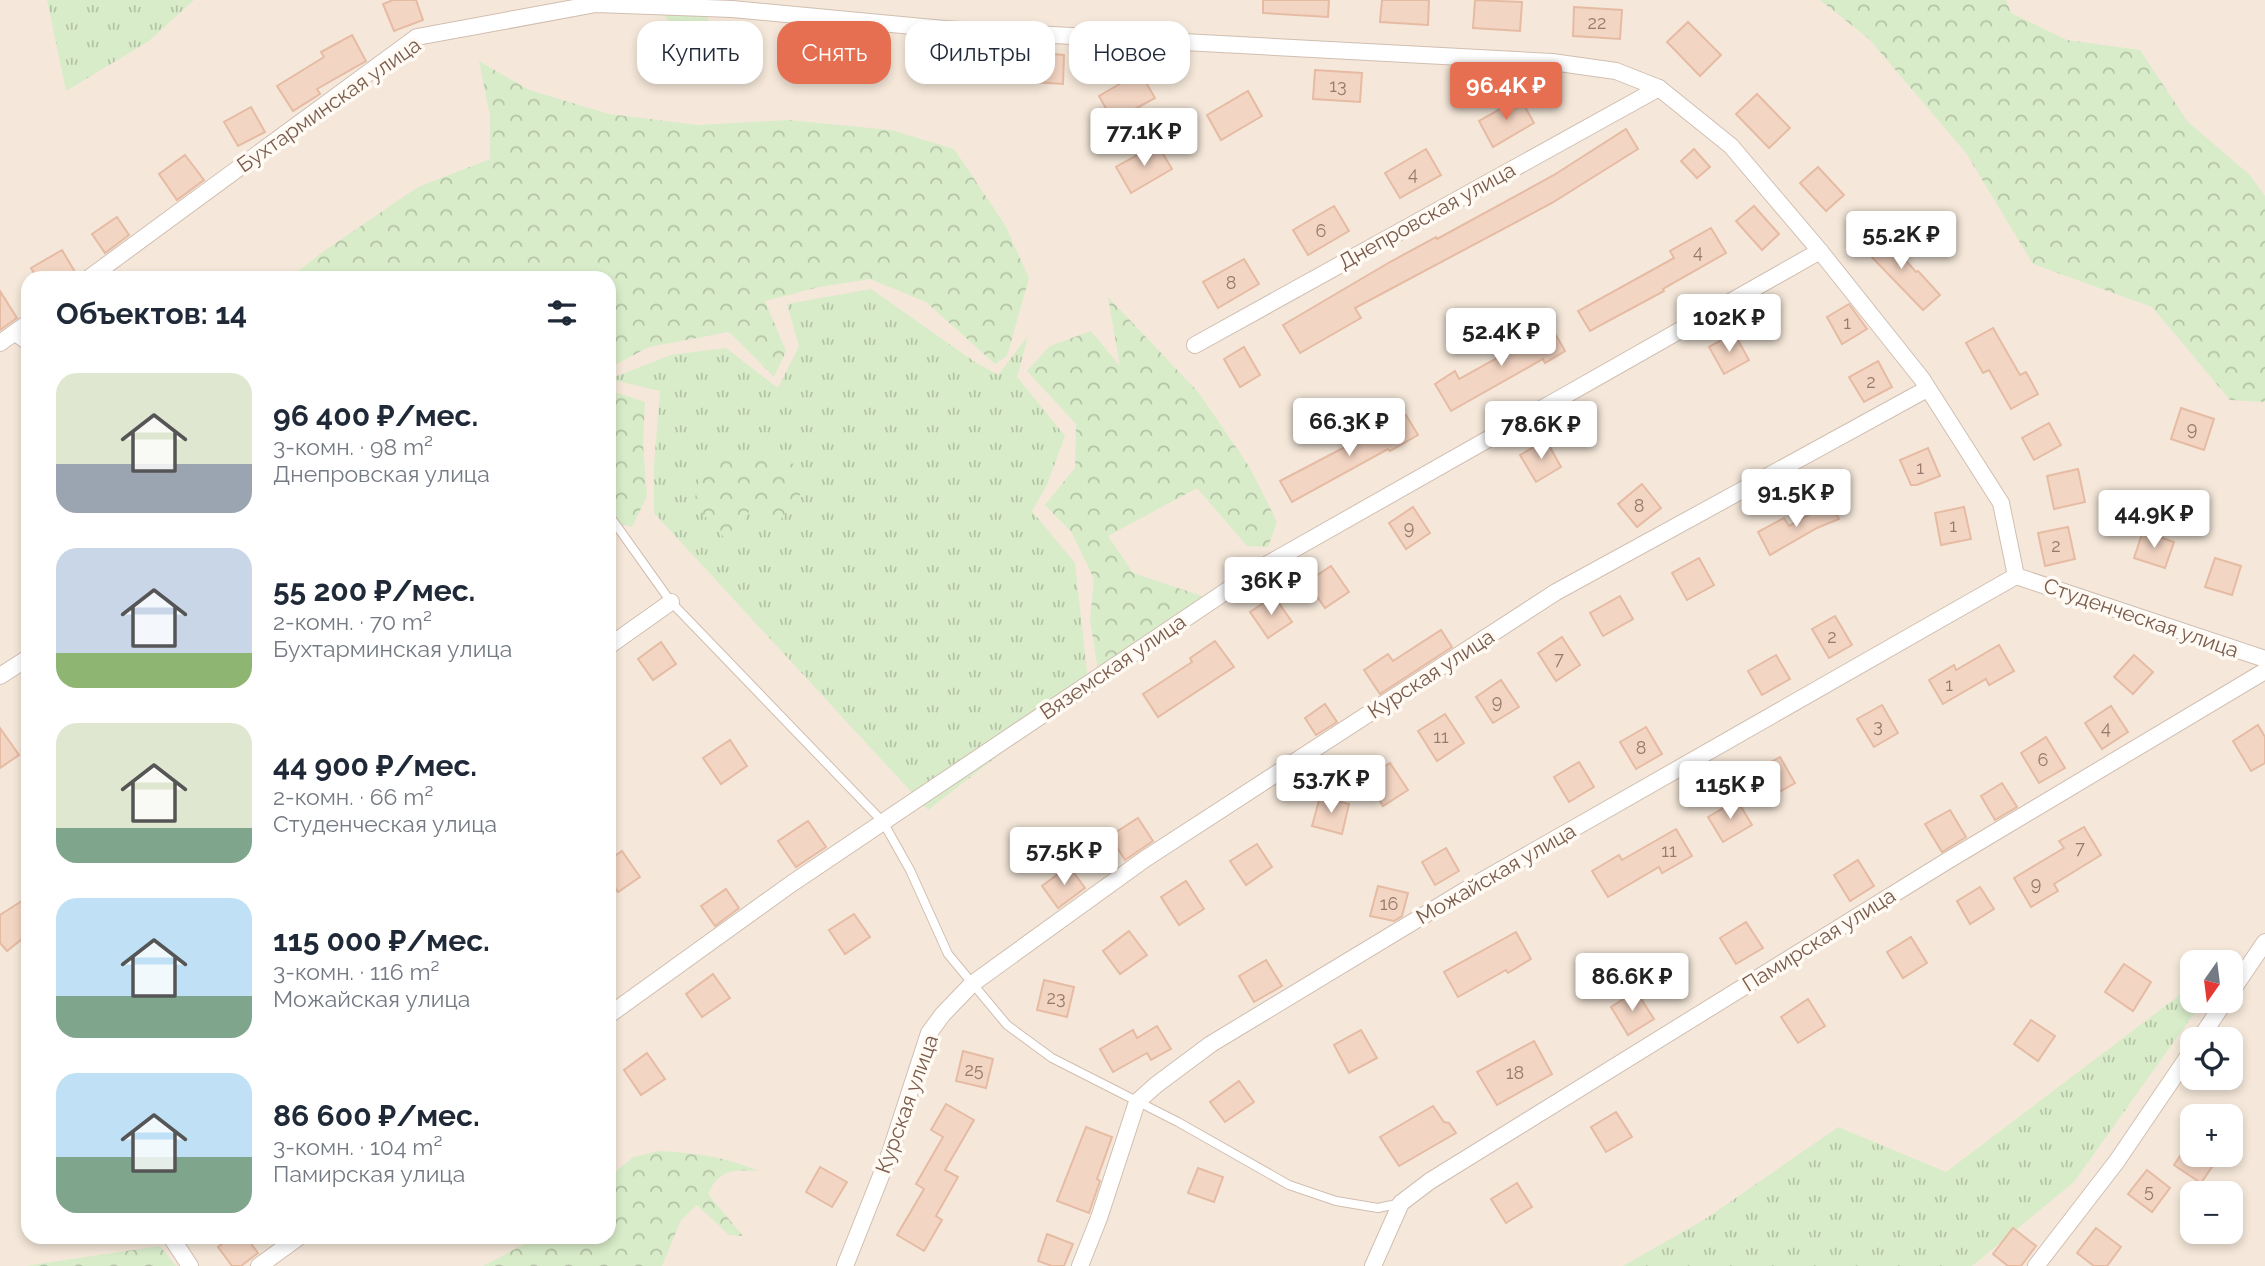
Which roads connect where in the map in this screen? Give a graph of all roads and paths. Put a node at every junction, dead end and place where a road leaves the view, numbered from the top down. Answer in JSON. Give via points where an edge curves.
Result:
{"nodes":[{"id":1,"x":1659,"y":88,"type":"junction"},
{"id":2,"x":1821,"y":251,"type":"junction"},
{"id":3,"x":98,"y":271,"type":"edge"},
{"id":4,"x":21,"y":328,"type":"edge"},
{"id":5,"x":6,"y":339,"type":"edge"},
{"id":6,"x":1195,"y":345,"type":"dead end"},
{"id":7,"x":1927,"y":389,"type":"junction"},
{"id":8,"x":616,"y":525,"type":"edge"},
{"id":9,"x":2016,"y":576,"type":"junction"},
{"id":10,"x":671,"y":602,"type":"junction"},
{"id":11,"x":616,"y":641,"type":"edge"},
{"id":12,"x":2265,"y":659,"type":"edge"},
{"id":13,"x":21,"y":662,"type":"edge"},
{"id":14,"x":2265,"y":671,"type":"edge"},
{"id":15,"x":0,"y":676,"type":"edge"},
{"id":16,"x":883,"y":822,"type":"junction"},
{"id":17,"x":2265,"y":942,"type":"edge"},
{"id":18,"x":2244,"y":973,"type":"edge"},
{"id":19,"x":972,"y":984,"type":"junction"},
{"id":20,"x":616,"y":1010,"type":"edge"},
{"id":21,"x":2180,"y":1068,"type":"edge"},
{"id":22,"x":1137,"y":1102,"type":"junction"},
{"id":23,"x":1401,"y":1203,"type":"junction"},
{"id":24,"x":176,"y":1244,"type":"edge"},
{"id":25,"x":289,"y":1244,"type":"edge"},
{"id":26,"x":191,"y":1266,"type":"edge"},
{"id":27,"x":259,"y":1266,"type":"edge"},
{"id":28,"x":845,"y":1266,"type":"edge"},
{"id":29,"x":1080,"y":1266,"type":"edge"},
{"id":30,"x":1373,"y":1266,"type":"edge"},
{"id":31,"x":2036,"y":1266,"type":"edge"}],
"edges":[{"from":1,"to":2,"type":"street","name":"Бухтарминская улица","via":[[1731,146]]},
{"from":1,"to":3,"type":"street","name":"Бухтарминская улица","via":[[1616,71],[1552,62],[944,29],[732,9],[596,4],[416,37]]},
{"from":1,"to":6,"type":"street","name":"Днепровская улица"},
{"from":2,"to":7,"type":"street","name":"Бухтарминская улица"},
{"from":2,"to":16,"type":"street","name":"Вяземская улица","via":[[1259,569]]},
{"from":4,"to":5,"type":"street"},
{"from":7,"to":9,"type":"street","name":"Бухтарминская улица","via":[[2001,503]]},
{"from":7,"to":19,"type":"street","name":"Курская улица","via":[[1556,592],[1145,859]]},
{"from":8,"to":10,"type":"lane"},
{"from":9,"to":12,"type":"street","name":"Студенческая улица"},
{"from":9,"to":22,"type":"street","name":"Можайская улица","via":[[1441,905],[1211,1044]]},
{"from":10,"to":11,"type":"street"},
{"from":10,"to":16,"type":"lane"},
{"from":13,"to":15,"type":"street"},
{"from":14,"to":23,"type":"street","name":"Памирская улица","via":[[1947,861]]},
{"from":16,"to":19,"type":"lane","via":[[948,954]]},
{"from":16,"to":20,"type":"street","name":"Вяземская улица"},
{"from":17,"to":18,"type":"street"},
{"from":19,"to":22,"type":"lane","via":[[1007,1025],[1052,1058]]},
{"from":19,"to":28,"type":"street","name":"Курская улица","via":[[929,1033],[890,1153]]},
{"from":21,"to":31,"type":"street","via":[[2117,1161]]},
{"from":22,"to":23,"type":"lane","via":[[1289,1185],[1367,1207]]},
{"from":22,"to":29,"type":"street"},
{"from":23,"to":30,"type":"street","name":"Памирская улица"},
{"from":24,"to":26,"type":"street"},
{"from":25,"to":27,"type":"street"}]}
